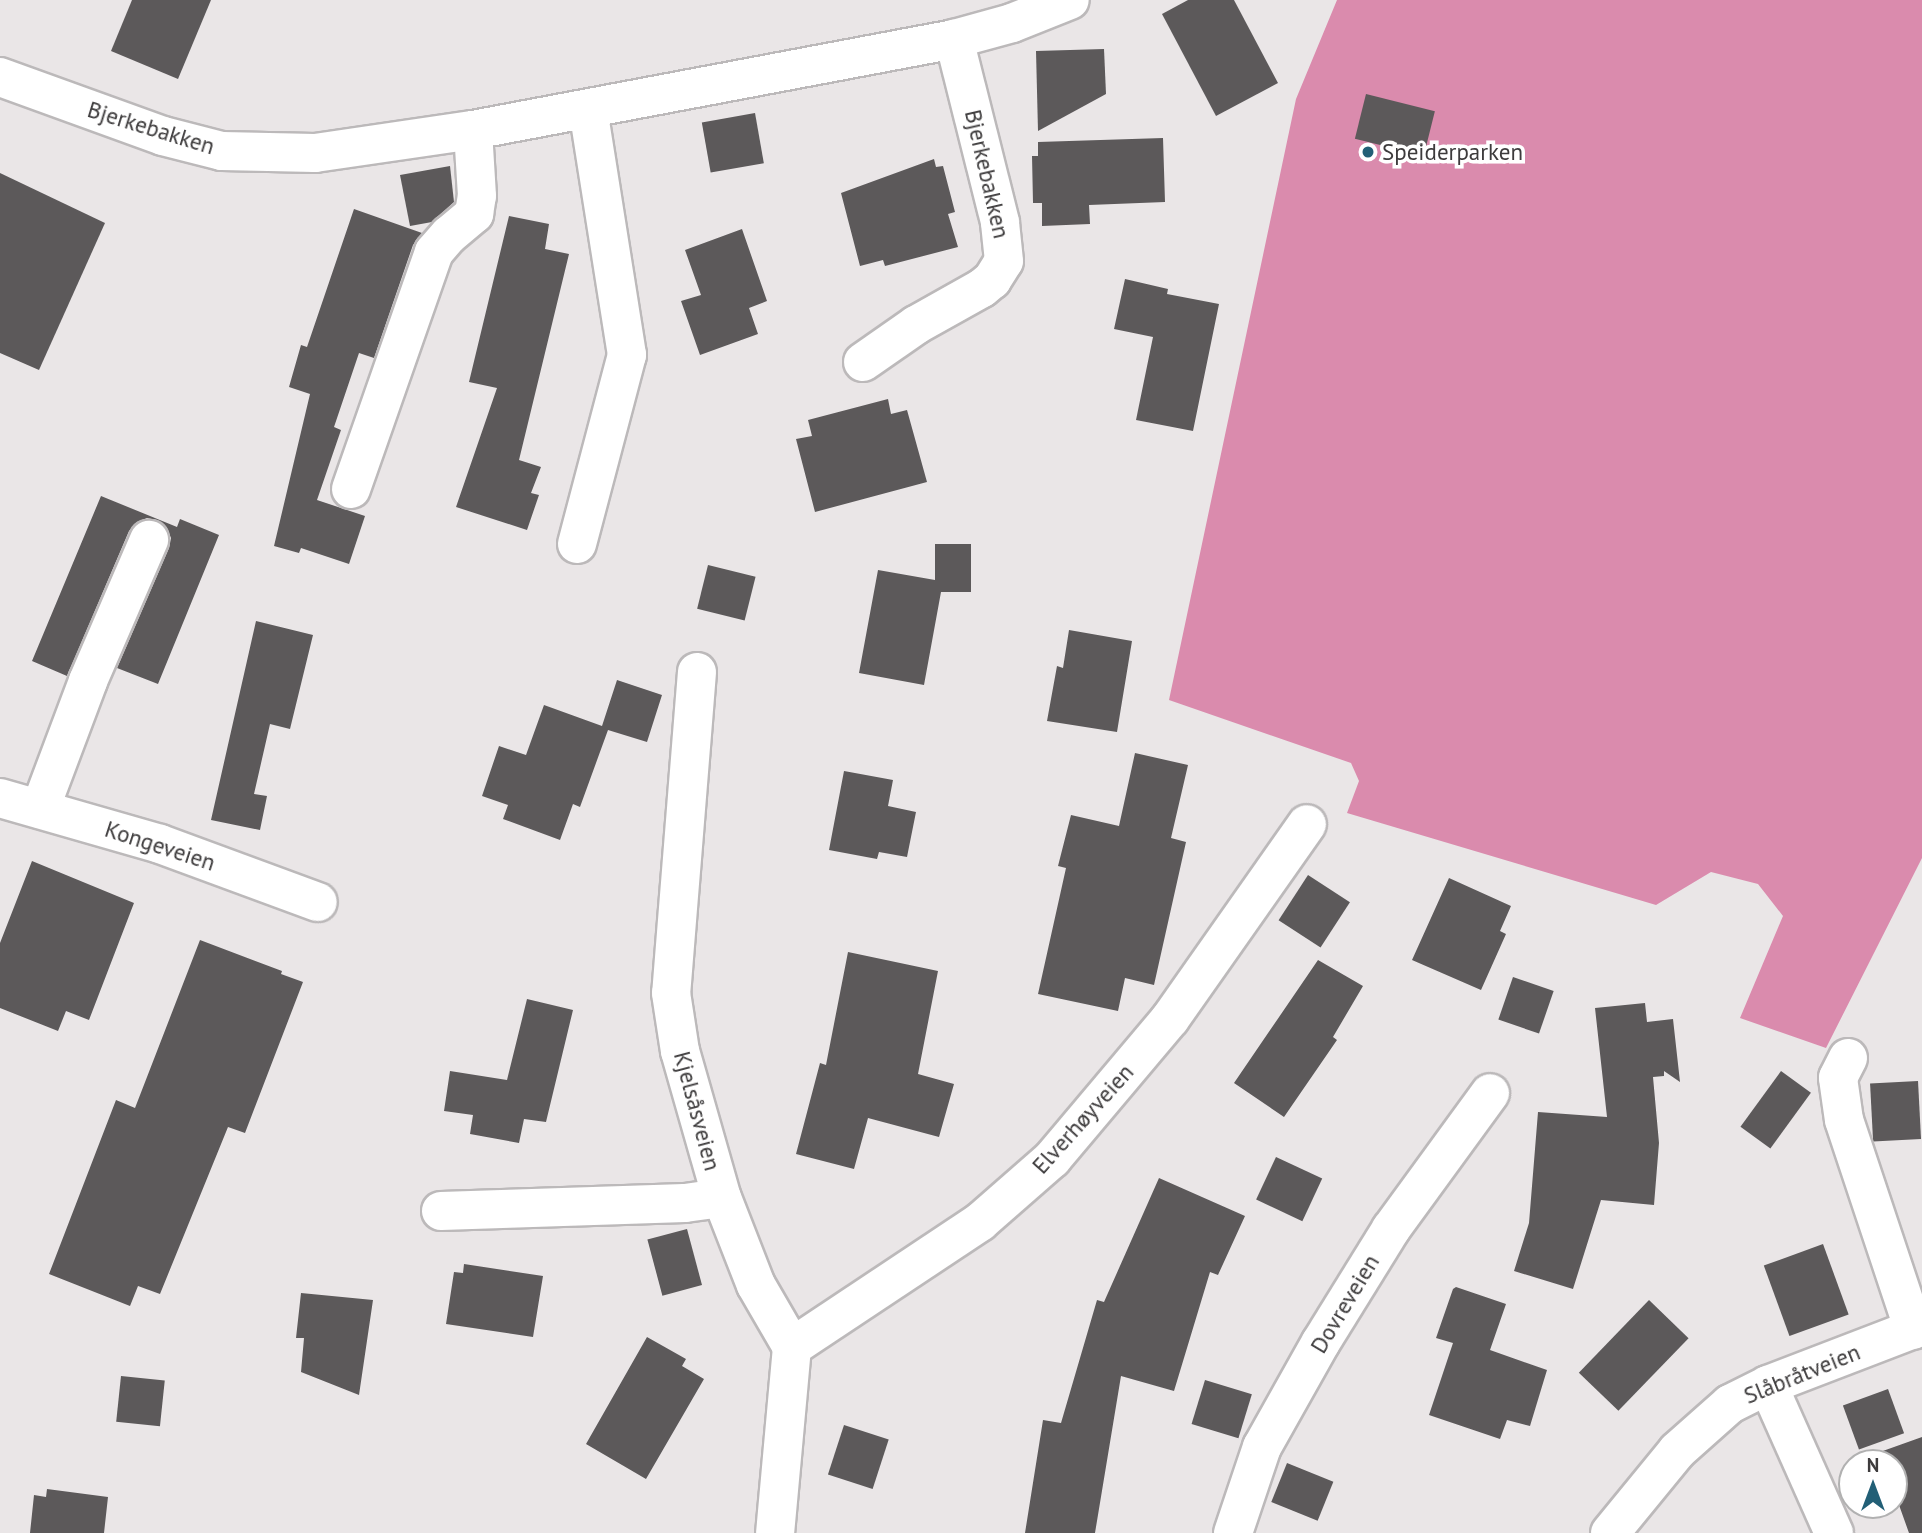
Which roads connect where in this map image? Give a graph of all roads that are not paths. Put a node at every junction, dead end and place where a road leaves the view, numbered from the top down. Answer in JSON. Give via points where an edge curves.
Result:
{"nodes":[{"id":1,"x":1070,"y":0,"type":"edge"},
{"id":2,"x":1009,"y":12,"type":"edge"},
{"id":3,"x":954,"y":39,"type":"junction"},
{"id":4,"x":0,"y":77,"type":"edge"},
{"id":5,"x":588,"y":109,"type":"junction"},
{"id":6,"x":473,"y":130,"type":"junction"},
{"id":7,"x":863,"y":362,"type":"dead end"},
{"id":8,"x":351,"y":489,"type":"dead end"},
{"id":9,"x":149,"y":540,"type":"dead end"},
{"id":10,"x":577,"y":544,"type":"dead end"},
{"id":11,"x":697,"y":672,"type":"dead end"},
{"id":12,"x":0,"y":798,"type":"edge"},
{"id":13,"x":40,"y":809,"type":"junction"},
{"id":14,"x":1307,"y":824,"type":"dead end"},
{"id":15,"x":318,"y":902,"type":"dead end"},
{"id":16,"x":1848,"y":1058,"type":"dead end"},
{"id":17,"x":1490,"y":1093,"type":"dead end"},
{"id":18,"x":722,"y":1198,"type":"junction"},
{"id":19,"x":442,"y":1211,"type":"dead end"},
{"id":20,"x":1918,"y":1328,"type":"edge"},
{"id":21,"x":792,"y":1347,"type":"junction"},
{"id":22,"x":1768,"y":1385,"type":"junction"},
{"id":23,"x":775,"y":1533,"type":"edge"},
{"id":24,"x":1233,"y":1533,"type":"edge"},
{"id":25,"x":1610,"y":1533,"type":"edge"},
{"id":26,"x":1834,"y":1533,"type":"edge"}],
"edges":[{"from":1,"to":2,"type":"street","name":"Bjerkebakken"},
{"from":2,"to":3,"type":"street","name":"Bjerkebakken"},
{"from":3,"to":5,"type":"street","name":"Bjerkebakken"},
{"from":3,"to":7,"type":"street","name":"Bjerkebakken","via":[[1000,222],[1004,261],[982,288]]},
{"from":4,"to":6,"type":"street","name":"Bjerkebakken","via":[[163,136],[222,151],[315,153]]},
{"from":5,"to":6,"type":"street","name":"Bjerkebakken"},
{"from":5,"to":10,"type":"street","via":[[627,355]]},
{"from":6,"to":8,"type":"street","via":[[474,214],[434,252]]},
{"from":9,"to":13,"type":"street","via":[[88,681]]},
{"from":11,"to":18,"type":"street","name":"Kjelsåsveien","via":[[671,993],[680,1051]]},
{"from":12,"to":13,"type":"street","name":"Kongeveien"},
{"from":13,"to":15,"type":"street","name":"Kongeveien","via":[[172,848]]},
{"from":14,"to":21,"type":"street","name":"Elverhøyveien","via":[[1170,1019],[1052,1159],[980,1222]]},
{"from":16,"to":20,"type":"street","via":[[1838,1078],[1844,1120]]},
{"from":17,"to":24,"type":"street","name":"Dovreveien","via":[[1391,1229],[1321,1342],[1262,1447]]},
{"from":18,"to":19,"type":"street"},
{"from":18,"to":21,"type":"street","name":"Kjelsåsveien","via":[[757,1284]]},
{"from":20,"to":22,"type":"street","name":"Slåbråtveien"},
{"from":21,"to":23,"type":"street"},
{"from":22,"to":25,"type":"street","name":"Slåbråtveien","via":[[1730,1404],[1677,1451]]},
{"from":22,"to":26,"type":"street"}]}
